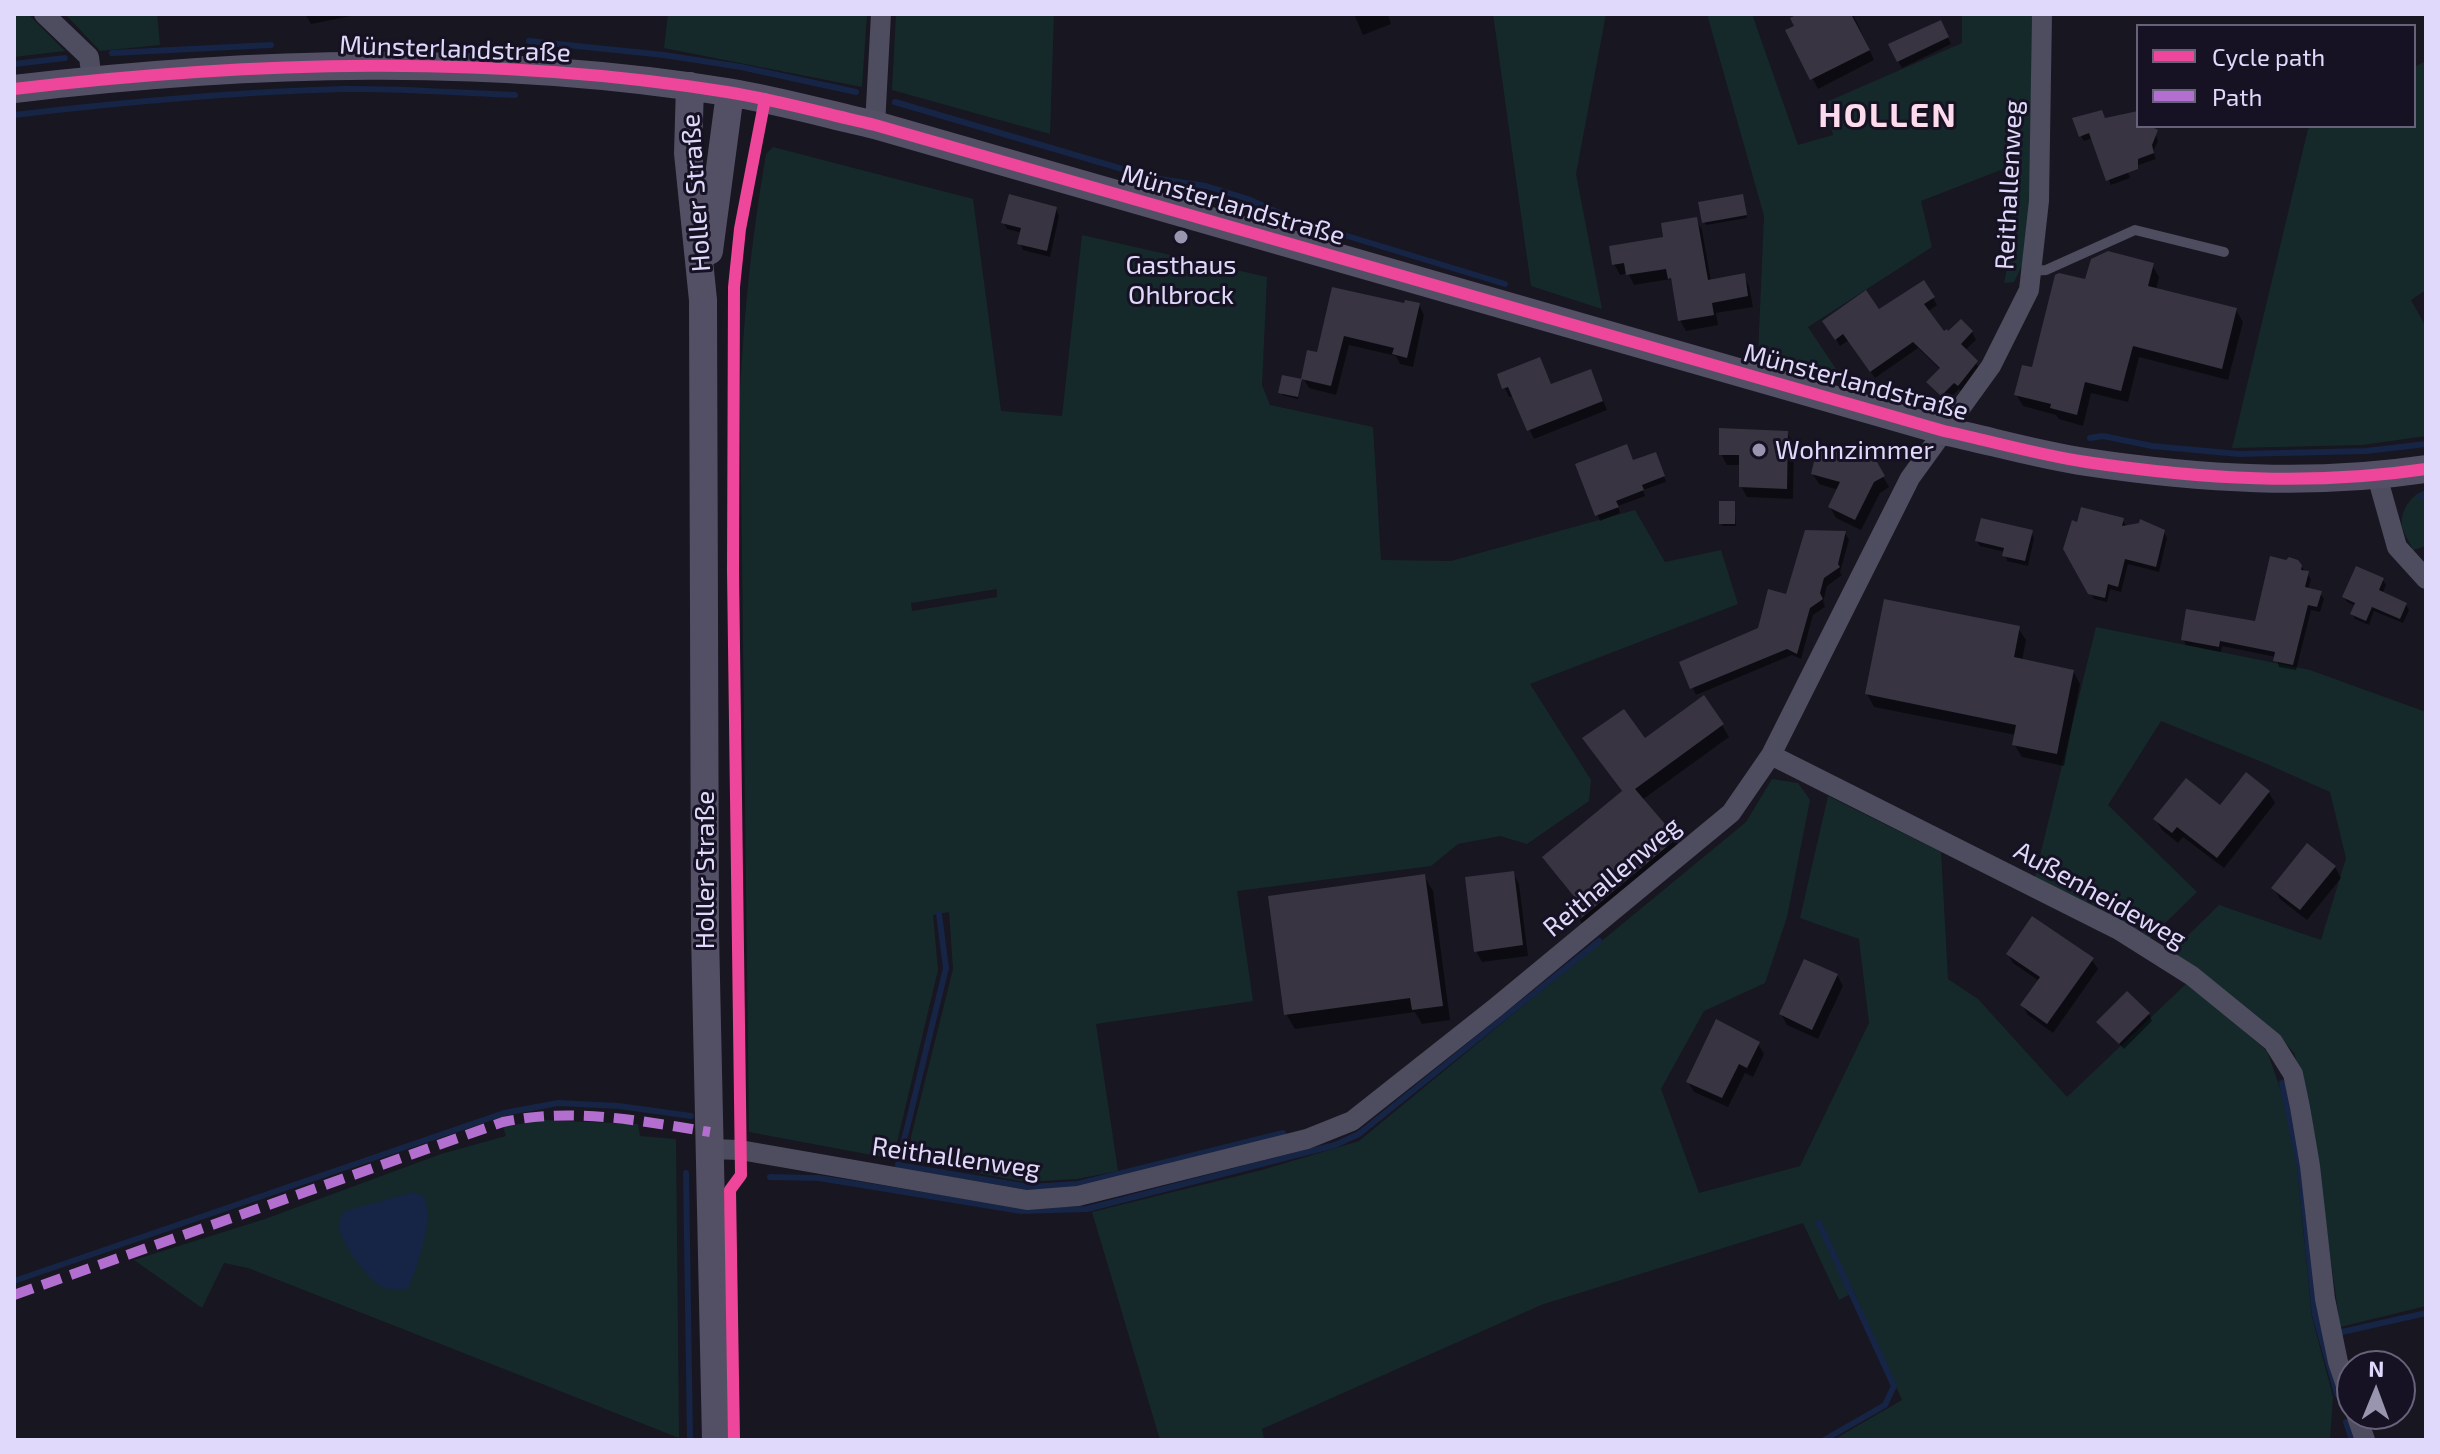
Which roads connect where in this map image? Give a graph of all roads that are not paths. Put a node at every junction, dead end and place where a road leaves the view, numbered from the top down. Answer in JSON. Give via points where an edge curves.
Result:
{"nodes":[{"id":1,"x":44,"y":14,"type":"edge"},
{"id":2,"x":881,"y":14,"type":"edge"},
{"id":3,"x":2042,"y":14,"type":"edge"},
{"id":4,"x":92,"y":80,"type":"junction"},
{"id":5,"x":690,"y":86,"type":"junction"},
{"id":6,"x":14,"y":89,"type":"edge"},
{"id":7,"x":730,"y":93,"type":"junction"},
{"id":8,"x":875,"y":125,"type":"junction"},
{"id":9,"x":2224,"y":252,"type":"dead end"},
{"id":10,"x":2031,"y":271,"type":"junction"},
{"id":11,"x":703,"y":300,"type":"junction"},
{"id":12,"x":1944,"y":431,"type":"junction"},
{"id":13,"x":2426,"y":469,"type":"edge"},
{"id":14,"x":2377,"y":476,"type":"junction"},
{"id":15,"x":2426,"y":579,"type":"edge"},
{"id":16,"x":1771,"y":755,"type":"junction"},
{"id":17,"x":710,"y":1149,"type":"junction"},
{"id":18,"x":2336,"y":1352,"type":"edge"},
{"id":19,"x":716,"y":1440,"type":"edge"}],
"edges":[{"from":1,"to":4,"type":"street","via":[[89,57]]},
{"from":2,"to":8,"type":"street"},
{"from":3,"to":10,"type":"street","name":"Reithallenweg","via":[[2039,201]]},
{"from":4,"to":5,"type":"main road","name":"Münsterlandstraße","via":[[346,66],[518,69]]},
{"from":4,"to":6,"type":"main road","name":"Münsterlandstraße"},
{"from":5,"to":7,"type":"main road","name":"Münsterlandstraße"},
{"from":5,"to":11,"type":"main road","name":"Holler Straße","via":[[688,153]]},
{"from":7,"to":8,"type":"main road","name":"Münsterlandstraße"},
{"from":7,"to":11,"type":"main road","name":"Holler Straße"},
{"from":8,"to":12,"type":"main road","name":"Münsterlandstraße"},
{"from":9,"to":10,"type":"lane","via":[[2135,230],[2046,270]]},
{"from":10,"to":12,"type":"street","name":"Reithallenweg","via":[[2029,290],[1991,366]]},
{"from":11,"to":17,"type":"main road","name":"Holler Straße"},
{"from":12,"to":14,"type":"main road","name":"Münsterlandstraße","via":[[2084,462],[2243,480]]},
{"from":12,"to":16,"type":"street","name":"Reithallenweg","via":[[1910,478]]},
{"from":13,"to":14,"type":"main road","name":"Münsterlandstraße"},
{"from":14,"to":15,"type":"street","via":[[2397,547]]},
{"from":16,"to":17,"type":"street","name":"Reithallenweg","via":[[1731,813],[1352,1121],[1307,1139],[1078,1196],[1027,1200]]},
{"from":16,"to":18,"type":"street","name":"Außenheideweg","via":[[2119,930],[2192,976],[2273,1042],[2293,1074],[2300,1107]]},
{"from":17,"to":19,"type":"main road","name":"Holler Straße"}]}
